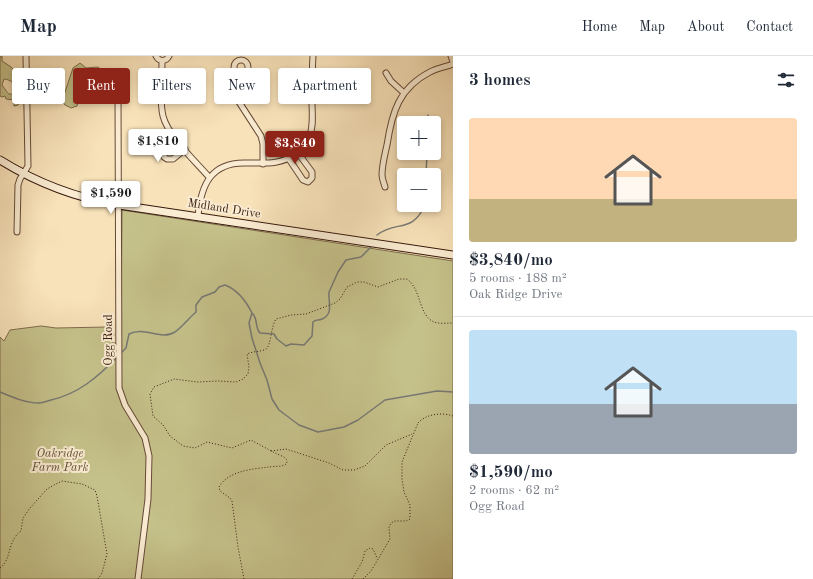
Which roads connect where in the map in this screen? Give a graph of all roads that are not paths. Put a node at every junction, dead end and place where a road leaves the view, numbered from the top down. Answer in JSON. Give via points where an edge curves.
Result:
{"nodes":[{"id":1,"x":26,"y":56,"type":"edge"},
{"id":2,"x":156,"y":56,"type":"edge"},
{"id":3,"x":169,"y":56,"type":"edge"},
{"id":4,"x":312,"y":56,"type":"edge"},
{"id":5,"x":451,"y":56,"type":"edge"},
{"id":6,"x":162,"y":61,"type":"junction"},
{"id":7,"x":453,"y":63,"type":"edge"},
{"id":8,"x":386,"y":73,"type":"dead end"},
{"id":9,"x":404,"y":93,"type":"junction"},
{"id":10,"x":118,"y":104,"type":"edge"},
{"id":11,"x":240,"y":104,"type":"edge"},
{"id":12,"x":177,"y":141,"type":"junction"},
{"id":13,"x":185,"y":149,"type":"junction"},
{"id":14,"x":298,"y":153,"type":"junction"},
{"id":15,"x":289,"y":159,"type":"junction"},
{"id":16,"x":0,"y":160,"type":"edge"},
{"id":17,"x":264,"y":164,"type":"junction"},
{"id":18,"x":23,"y":173,"type":"junction"},
{"id":19,"x":209,"y":177,"type":"junction"},
{"id":20,"x":385,"y":187,"type":"dead end"},
{"id":21,"x":119,"y":205,"type":"junction"},
{"id":22,"x":198,"y":216,"type":"junction"},
{"id":23,"x":17,"y":232,"type":"dead end"},
{"id":24,"x":453,"y":255,"type":"edge"},
{"id":25,"x":138,"y":579,"type":"edge"}],
"edges":[{"from":1,"to":18,"type":"street","via":[[28,166]]},
{"from":2,"to":6,"type":"street"},
{"from":3,"to":6,"type":"street"},
{"from":4,"to":14,"type":"street","via":[[311,131],[305,146]]},
{"from":5,"to":7,"type":"street"},
{"from":6,"to":12,"type":"street","via":[[164,117]]},
{"from":7,"to":9,"type":"street","via":[[431,71],[418,79]]},
{"from":8,"to":9,"type":"street","via":[[390,81]]},
{"from":9,"to":20,"type":"street","via":[[398,102],[389,131],[382,175]]},
{"from":10,"to":21,"type":"street","name":"Ogg Road"},
{"from":11,"to":17,"type":"street","via":[[261,136]]},
{"from":12,"to":13,"type":"street"},
{"from":12,"to":13,"type":"street","via":[[164,152],[164,157],[173,159]]},
{"from":13,"to":19,"type":"street"},
{"from":14,"to":15,"type":"street"},
{"from":14,"to":15,"type":"street","via":[[312,172],[311,180],[303,180]]},
{"from":15,"to":17,"type":"street"},
{"from":16,"to":18,"type":"main road","name":"Midland Drive"},
{"from":17,"to":19,"type":"street","via":[[246,162],[228,165]]},
{"from":18,"to":21,"type":"main road","name":"Midland Drive","via":[[71,194]]},
{"from":18,"to":23,"type":"street","via":[[18,185]]},
{"from":19,"to":22,"type":"street","via":[[201,192]]},
{"from":21,"to":22,"type":"main road","name":"Midland Drive"},
{"from":21,"to":25,"type":"street","name":"Ogg Road","via":[[118,381],[120,395],[145,438],[149,456],[148,499]]},
{"from":22,"to":24,"type":"main road","name":"Midland Drive"}]}
